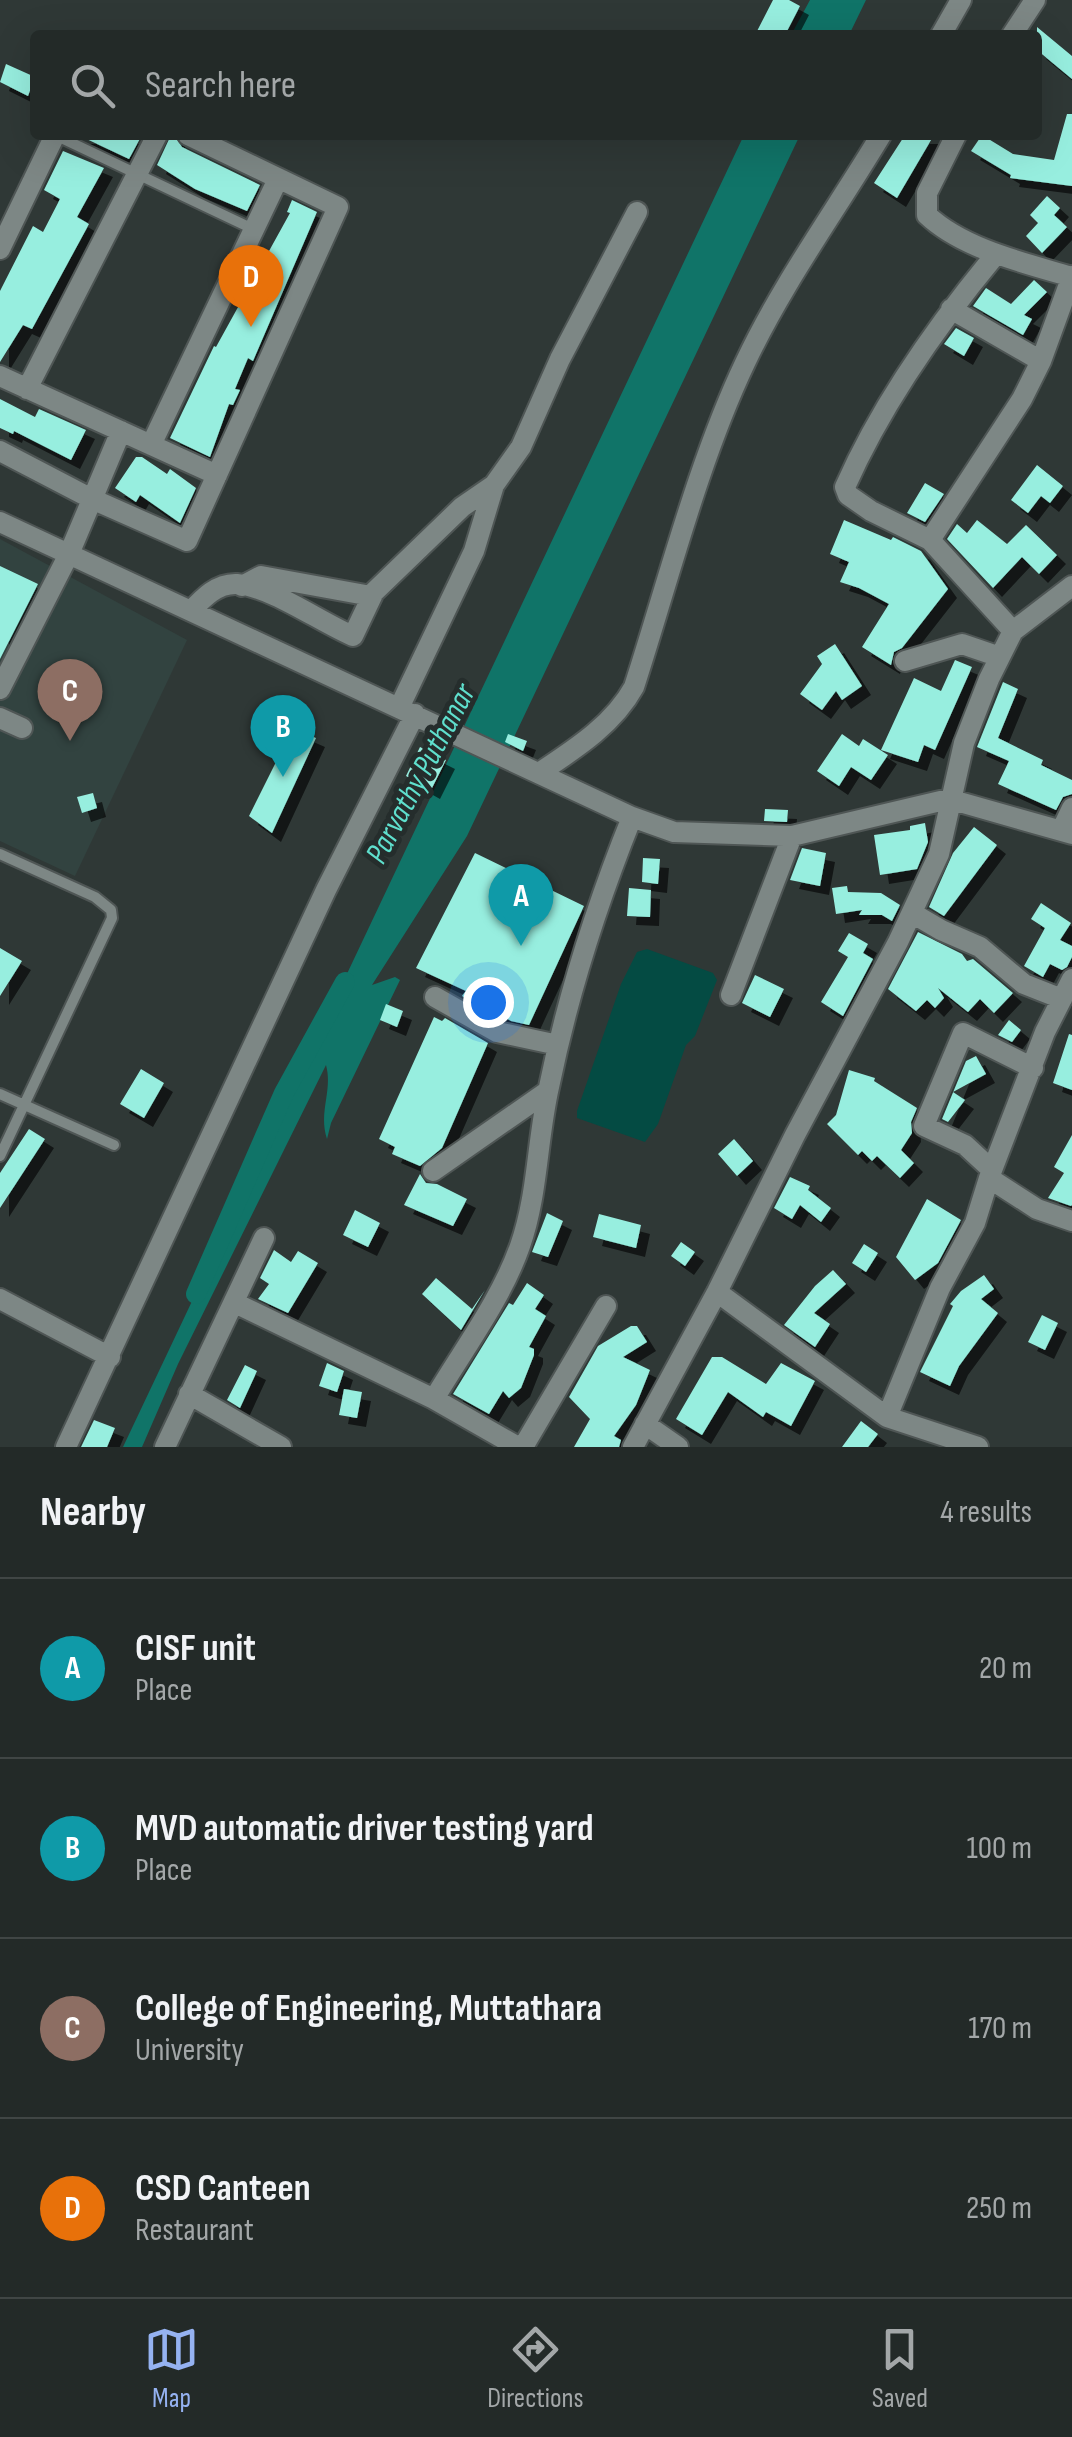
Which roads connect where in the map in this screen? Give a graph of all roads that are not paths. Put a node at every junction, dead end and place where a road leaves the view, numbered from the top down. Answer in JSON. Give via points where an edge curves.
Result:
{"nodes":[{"id":1,"x":961,"y":0,"type":"edge"},
{"id":2,"x":1035,"y":0,"type":"edge"},
{"id":3,"x":944,"y":30,"type":"edge"},
{"id":4,"x":1015,"y":30,"type":"edge"},
{"id":5,"x":53,"y":140,"type":"edge"},
{"id":6,"x":65,"y":140,"type":"edge"},
{"id":7,"x":154,"y":140,"type":"edge"},
{"id":8,"x":198,"y":140,"type":"edge"},
{"id":9,"x":879,"y":140,"type":"edge"},
{"id":10,"x":954,"y":140,"type":"edge"},
{"id":11,"x":136,"y":175,"type":"junction"},
{"id":12,"x":278,"y":178,"type":"junction"},
{"id":13,"x":638,"y":212,"type":"dead end"},
{"id":14,"x":254,"y":229,"type":"junction"},
{"id":15,"x":0,"y":248,"type":"edge"},
{"id":16,"x":996,"y":254,"type":"junction"},
{"id":17,"x":1072,"y":276,"type":"edge"},
{"id":18,"x":951,"y":308,"type":"junction"},
{"id":19,"x":1041,"y":361,"type":"junction"},
{"id":20,"x":0,"y":376,"type":"edge"},
{"id":21,"x":28,"y":389,"type":"junction"},
{"id":22,"x":121,"y":432,"type":"junction"},
{"id":23,"x":151,"y":445,"type":"junction"},
{"id":24,"x":0,"y":451,"type":"edge"},
{"id":25,"x":217,"y":476,"type":"junction"},
{"id":26,"x":494,"y":485,"type":"junction"},
{"id":27,"x":92,"y":499,"type":"junction"},
{"id":28,"x":0,"y":522,"type":"edge"},
{"id":29,"x":930,"y":540,"type":"junction"},
{"id":30,"x":69,"y":554,"type":"junction"},
{"id":31,"x":242,"y":586,"type":"junction"},
{"id":32,"x":1072,"y":586,"type":"edge"},
{"id":33,"x":371,"y":596,"type":"junction"},
{"id":34,"x":190,"y":611,"type":"junction"},
{"id":35,"x":1013,"y":631,"type":"junction"},
{"id":36,"x":1000,"y":657,"type":"junction"},
{"id":37,"x":905,"y":661,"type":"dead end"},
{"id":38,"x":0,"y":689,"type":"edge"},
{"id":39,"x":407,"y":711,"type":"junction"},
{"id":40,"x":0,"y":718,"type":"edge"},
{"id":41,"x":22,"y":728,"type":"dead end"},
{"id":42,"x":539,"y":773,"type":"junction"},
{"id":43,"x":949,"y":799,"type":"junction"},
{"id":44,"x":1072,"y":808,"type":"edge"},
{"id":45,"x":632,"y":816,"type":"junction"},
{"id":46,"x":1067,"y":832,"type":"edge"},
{"id":47,"x":792,"y":836,"type":"junction"},
{"id":48,"x":0,"y":854,"type":"edge"},
{"id":49,"x":912,"y":913,"type":"junction"},
{"id":50,"x":1067,"y":989,"type":"edge"},
{"id":51,"x":731,"y":995,"type":"dead end"},
{"id":52,"x":435,"y":997,"type":"dead end"},
{"id":53,"x":558,"y":1045,"type":"junction"},
{"id":54,"x":1032,"y":1068,"type":"junction"},
{"id":55,"x":548,"y":1091,"type":"junction"},
{"id":56,"x":0,"y":1094,"type":"edge"},
{"id":57,"x":24,"y":1103,"type":"junction"},
{"id":58,"x":114,"y":1145,"type":"dead end"},
{"id":59,"x":0,"y":1156,"type":"edge"},
{"id":60,"x":433,"y":1171,"type":"dead end"},
{"id":61,"x":991,"y":1174,"type":"junction"},
{"id":62,"x":1072,"y":1221,"type":"edge"},
{"id":63,"x":264,"y":1238,"type":"dead end"},
{"id":64,"x":718,"y":1292,"type":"junction"},
{"id":65,"x":0,"y":1299,"type":"edge"},
{"id":66,"x":235,"y":1303,"type":"junction"},
{"id":67,"x":606,"y":1306,"type":"dead end"},
{"id":68,"x":110,"y":1357,"type":"junction"},
{"id":69,"x":189,"y":1394,"type":"junction"},
{"id":70,"x":434,"y":1399,"type":"junction"},
{"id":71,"x":887,"y":1417,"type":"junction"},
{"id":72,"x":646,"y":1424,"type":"junction"},
{"id":73,"x":515,"y":1446,"type":"edge"},
{"id":74,"x":66,"y":1447,"type":"edge"},
{"id":75,"x":165,"y":1447,"type":"edge"},
{"id":76,"x":281,"y":1447,"type":"edge"},
{"id":77,"x":633,"y":1447,"type":"edge"},
{"id":78,"x":678,"y":1447,"type":"edge"},
{"id":79,"x":978,"y":1447,"type":"edge"}],
"edges":[{"from":1,"to":3,"type":"street"},
{"from":2,"to":4,"type":"street"},
{"from":5,"to":15,"type":"street"},
{"from":6,"to":11,"type":"lane"},
{"from":7,"to":11,"type":"street"},
{"from":8,"to":12,"type":"street"},
{"from":9,"to":42,"type":"street","via":[[785,292],[724,408],[624,706]]},
{"from":10,"to":16,"type":"street","via":[[928,193],[927,215]]},
{"from":11,"to":14,"type":"lane"},
{"from":11,"to":21,"type":"street"},
{"from":12,"to":14,"type":"street"},
{"from":12,"to":25,"type":"street","via":[[338,207]]},
{"from":13,"to":26,"type":"street","via":[[521,447]]},
{"from":14,"to":23,"type":"street"},
{"from":16,"to":17,"type":"street"},
{"from":16,"to":18,"type":"street"},
{"from":17,"to":19,"type":"street"},
{"from":18,"to":19,"type":"street"},
{"from":18,"to":29,"type":"street","via":[[845,487],[871,511]]},
{"from":19,"to":29,"type":"street"},
{"from":20,"to":21,"type":"street"},
{"from":21,"to":22,"type":"street"},
{"from":22,"to":23,"type":"street"},
{"from":22,"to":27,"type":"street"},
{"from":23,"to":25,"type":"street"},
{"from":24,"to":27,"type":"street"},
{"from":25,"to":27,"type":"street","via":[[187,541]]},
{"from":26,"to":33,"type":"street","via":[[462,507]]},
{"from":26,"to":39,"type":"street","via":[[474,551]]},
{"from":27,"to":30,"type":"street"},
{"from":28,"to":30,"type":"street"},
{"from":29,"to":35,"type":"street"},
{"from":30,"to":34,"type":"street"},
{"from":30,"to":38,"type":"street"},
{"from":31,"to":33,"type":"street","via":[[262,576]]},
{"from":31,"to":33,"type":"street","via":[[352,636]]},
{"from":31,"to":34,"type":"street","via":[[209,592]]},
{"from":32,"to":35,"type":"street"},
{"from":34,"to":39,"type":"street"},
{"from":35,"to":36,"type":"street"},
{"from":36,"to":37,"type":"street","via":[[962,644]]},
{"from":36,"to":43,"type":"street"},
{"from":39,"to":42,"type":"street"},
{"from":39,"to":68,"type":"street"},
{"from":40,"to":41,"type":"street"},
{"from":42,"to":45,"type":"street"},
{"from":43,"to":46,"type":"street"},
{"from":43,"to":47,"type":"street"},
{"from":43,"to":49,"type":"street","via":[[939,854]]},
{"from":44,"to":46,"type":"street"},
{"from":45,"to":47,"type":"street","via":[[674,832]]},
{"from":45,"to":53,"type":"street","via":[[601,893]]},
{"from":47,"to":51,"type":"street"},
{"from":48,"to":57,"type":"lane","via":[[95,897],[112,918]]},
{"from":49,"to":50,"type":"street","via":[[980,946],[1024,984]]},
{"from":49,"to":64,"type":"street"},
{"from":50,"to":54,"type":"street"},
{"from":52,"to":53,"type":"street","via":[[497,1032]]},
{"from":53,"to":55,"type":"street"},
{"from":54,"to":61,"type":"street"},
{"from":54,"to":61,"type":"street","via":[[963,1033],[924,1126],[965,1144]]},
{"from":55,"to":60,"type":"street"},
{"from":55,"to":70,"type":"street","via":[[519,1250]]},
{"from":56,"to":57,"type":"lane"},
{"from":57,"to":58,"type":"lane"},
{"from":57,"to":59,"type":"lane"},
{"from":61,"to":62,"type":"street","via":[[1037,1210]]},
{"from":61,"to":71,"type":"street"},
{"from":63,"to":66,"type":"street"},
{"from":64,"to":71,"type":"street"},
{"from":64,"to":72,"type":"street"},
{"from":65,"to":68,"type":"street"},
{"from":66,"to":69,"type":"street"},
{"from":66,"to":70,"type":"street"},
{"from":67,"to":73,"type":"street"},
{"from":68,"to":74,"type":"street"},
{"from":69,"to":75,"type":"street"},
{"from":69,"to":76,"type":"street"},
{"from":70,"to":73,"type":"street"},
{"from":71,"to":79,"type":"street"},
{"from":72,"to":77,"type":"street"},
{"from":72,"to":78,"type":"street"}]}
